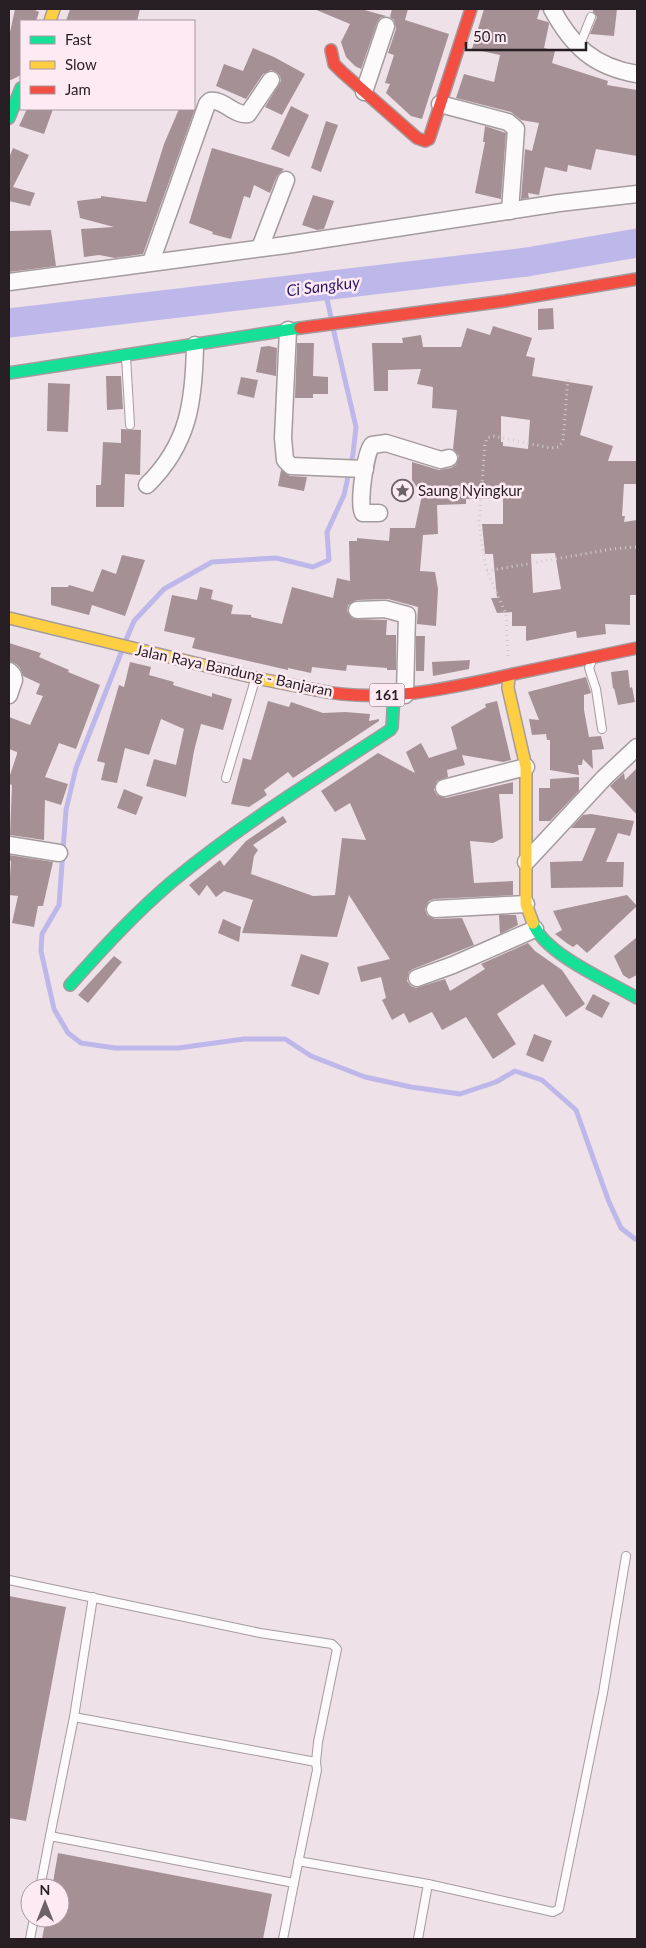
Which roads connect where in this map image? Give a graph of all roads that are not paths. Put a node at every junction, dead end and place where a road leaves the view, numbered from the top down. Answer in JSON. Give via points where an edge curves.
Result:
{"nodes":[{"id":1,"x":471,"y":9,"type":"edge"},
{"id":2,"x":552,"y":9,"type":"edge"},
{"id":3,"x":591,"y":17,"type":"dead end"},
{"id":4,"x":386,"y":26,"type":"dead end"},
{"id":5,"x":578,"y":48,"type":"junction"},
{"id":6,"x":331,"y":50,"type":"dead end"},
{"id":7,"x":637,"y":74,"type":"edge"},
{"id":8,"x":271,"y":80,"type":"dead end"},
{"id":9,"x":364,"y":92,"type":"junction"},
{"id":10,"x":12,"y":98,"type":"edge"},
{"id":11,"x":440,"y":104,"type":"junction"},
{"id":12,"x":9,"y":118,"type":"edge"},
{"id":13,"x":286,"y":180,"type":"dead end"},
{"id":14,"x":637,"y":194,"type":"edge"},
{"id":15,"x":510,"y":211,"type":"junction"},
{"id":16,"x":260,"y":248,"type":"junction"},
{"id":17,"x":151,"y":262,"type":"junction"},
{"id":18,"x":637,"y":279,"type":"edge"},
{"id":19,"x":9,"y":282,"type":"edge"},
{"id":20,"x":288,"y":330,"type":"junction"},
{"id":21,"x":196,"y":345,"type":"junction"},
{"id":22,"x":126,"y":356,"type":"junction"},
{"id":23,"x":9,"y":374,"type":"edge"},
{"id":24,"x":130,"y":425,"type":"dead end"},
{"id":25,"x":449,"y":458,"type":"dead end"},
{"id":26,"x":363,"y":469,"type":"junction"},
{"id":27,"x":147,"y":484,"type":"dead end"},
{"id":28,"x":379,"y":513,"type":"dead end"},
{"id":29,"x":357,"y":610,"type":"dead end"},
{"id":30,"x":9,"y":618,"type":"edge"},
{"id":31,"x":637,"y":648,"type":"edge"},
{"id":32,"x":594,"y":656,"type":"junction"},
{"id":33,"x":9,"y":671,"type":"edge"},
{"id":34,"x":509,"y":676,"type":"junction"},
{"id":35,"x":256,"y":678,"type":"junction"},
{"id":36,"x":9,"y":695,"type":"edge"},
{"id":37,"x":399,"y":695,"type":"junction"},
{"id":38,"x":602,"y":729,"type":"dead end"},
{"id":39,"x":637,"y":747,"type":"edge"},
{"id":40,"x":526,"y":766,"type":"junction"},
{"id":41,"x":226,"y":778,"type":"dead end"},
{"id":42,"x":444,"y":788,"type":"dead end"},
{"id":43,"x":9,"y":845,"type":"edge"},
{"id":44,"x":59,"y":853,"type":"dead end"},
{"id":45,"x":526,"y":862,"type":"junction"},
{"id":46,"x":526,"y":904,"type":"junction"},
{"id":47,"x":435,"y":909,"type":"dead end"},
{"id":48,"x":535,"y":929,"type":"junction"},
{"id":49,"x":417,"y":978,"type":"dead end"},
{"id":50,"x":70,"y":986,"type":"dead end"},
{"id":51,"x":637,"y":998,"type":"edge"},
{"id":52,"x":626,"y":1556,"type":"dead end"},
{"id":53,"x":9,"y":1580,"type":"edge"},
{"id":54,"x":93,"y":1597,"type":"junction"},
{"id":55,"x":74,"y":1717,"type":"junction"},
{"id":56,"x":316,"y":1762,"type":"junction"},
{"id":57,"x":50,"y":1836,"type":"junction"},
{"id":58,"x":298,"y":1861,"type":"junction"},
{"id":59,"x":42,"y":1878,"type":"edge"},
{"id":60,"x":294,"y":1883,"type":"junction"},
{"id":61,"x":428,"y":1884,"type":"junction"},
{"id":62,"x":283,"y":1939,"type":"edge"},
{"id":63,"x":418,"y":1939,"type":"edge"}],
"edges":[{"from":1,"to":11,"type":"street"},
{"from":2,"to":5,"type":"street"},
{"from":3,"to":5,"type":"lane"},
{"from":4,"to":9,"type":"street"},
{"from":5,"to":7,"type":"street","via":[[596,62]]},
{"from":6,"to":9,"type":"street","via":[[334,64]]},
{"from":8,"to":17,"type":"street","via":[[248,114],[216,100],[207,104]]},
{"from":9,"to":11,"type":"street","via":[[423,141],[429,139]]},
{"from":10,"to":12,"type":"street"},
{"from":11,"to":15,"type":"street","via":[[515,126]]},
{"from":13,"to":16,"type":"street"},
{"from":14,"to":15,"type":"street"},
{"from":15,"to":16,"type":"street"},
{"from":16,"to":17,"type":"street"},
{"from":17,"to":19,"type":"street"},
{"from":18,"to":20,"type":"street","via":[[505,301]]},
{"from":20,"to":21,"type":"street"},
{"from":20,"to":26,"type":"street","via":[[283,438],[285,460],[291,466]]},
{"from":21,"to":22,"type":"street"},
{"from":21,"to":27,"type":"street","via":[[188,420],[170,458]]},
{"from":22,"to":23,"type":"street"},
{"from":22,"to":24,"type":"lane"},
{"from":25,"to":26,"type":"street","via":[[440,460],[386,443],[372,445]]},
{"from":26,"to":28,"type":"street","via":[[361,511]]},
{"from":29,"to":37,"type":"street","via":[[385,609],[407,615]]},
{"from":30,"to":35,"type":"street","name":"Jalan Raya Bandung - Banjaran","number":"161"},
{"from":31,"to":32,"type":"street","name":"Jalan Raya Bandung - Banjaran","number":"161"},
{"from":32,"to":34,"type":"street","name":"Jalan Raya Bandung - Banjaran","number":"161"},
{"from":32,"to":38,"type":"lane","via":[[589,668]]},
{"from":33,"to":36,"type":"street","via":[[14,680]]},
{"from":34,"to":37,"type":"street","name":"Jalan Raya Bandung - Banjaran","number":"161"},
{"from":34,"to":40,"type":"street","via":[[508,688]]},
{"from":35,"to":37,"type":"street","name":"Jalan Raya Bandung - Banjaran","number":"161","via":[[334,694]]},
{"from":35,"to":41,"type":"lane"},
{"from":37,"to":50,"type":"street","via":[[390,730],[256,818],[174,880],[126,923]]},
{"from":39,"to":45,"type":"street"},
{"from":40,"to":42,"type":"street"},
{"from":40,"to":45,"type":"street"},
{"from":43,"to":44,"type":"street"},
{"from":45,"to":46,"type":"street"},
{"from":46,"to":47,"type":"street"},
{"from":46,"to":48,"type":"street"},
{"from":48,"to":49,"type":"street"},
{"from":48,"to":51,"type":"street","via":[[543,941],[561,955]]},
{"from":52,"to":61,"type":"lane","via":[[603,1693],[559,1909],[553,1912]]},
{"from":53,"to":54,"type":"lane"},
{"from":54,"to":55,"type":"lane"},
{"from":54,"to":56,"type":"lane","via":[[332,1644],[337,1649]]},
{"from":55,"to":56,"type":"lane"},
{"from":55,"to":57,"type":"lane"},
{"from":56,"to":58,"type":"lane"},
{"from":57,"to":59,"type":"lane"},
{"from":57,"to":60,"type":"lane"},
{"from":58,"to":60,"type":"lane"},
{"from":58,"to":61,"type":"lane"},
{"from":60,"to":62,"type":"lane"},
{"from":61,"to":63,"type":"lane"}]}
